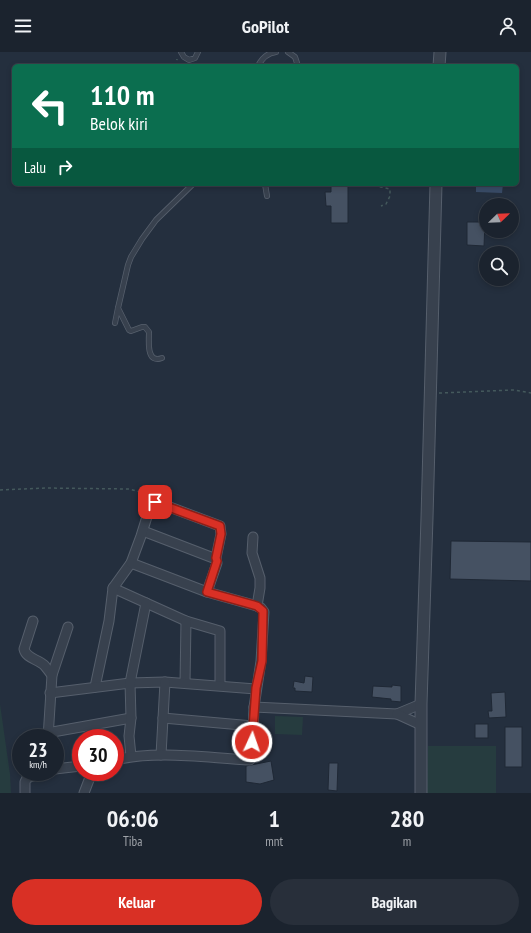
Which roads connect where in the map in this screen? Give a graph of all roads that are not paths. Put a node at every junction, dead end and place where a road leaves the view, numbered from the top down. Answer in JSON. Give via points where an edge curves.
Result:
{"nodes":[{"id":1,"x":182,"y":52,"type":"edge"},
{"id":2,"x":198,"y":52,"type":"edge"},
{"id":3,"x":276,"y":52,"type":"edge"},
{"id":4,"x":288,"y":52,"type":"edge"},
{"id":5,"x":440,"y":52,"type":"edge"},
{"id":6,"x":190,"y":59,"type":"junction"},
{"id":7,"x":189,"y":64,"type":"edge"},
{"id":8,"x":259,"y":64,"type":"edge"},
{"id":9,"x":297,"y":64,"type":"edge"},
{"id":10,"x":439,"y":64,"type":"edge"},
{"id":11,"x":191,"y":186,"type":"edge"},
{"id":12,"x":265,"y":186,"type":"edge"},
{"id":13,"x":436,"y":186,"type":"edge"},
{"id":14,"x":266,"y":196,"type":"dead end"},
{"id":15,"x":118,"y":308,"type":"junction"},
{"id":16,"x":115,"y":323,"type":"dead end"},
{"id":17,"x":162,"y":358,"type":"dead end"},
{"id":18,"x":143,"y":531,"type":"junction"},
{"id":19,"x":253,"y":537,"type":"dead end"},
{"id":20,"x":216,"y":558,"type":"junction"},
{"id":21,"x":131,"y":563,"type":"junction"},
{"id":22,"x":113,"y":588,"type":"junction"},
{"id":23,"x":207,"y":592,"type":"junction"},
{"id":24,"x":146,"y":603,"type":"junction"},
{"id":25,"x":257,"y":606,"type":"junction"},
{"id":26,"x":33,"y":621,"type":"dead end"},
{"id":27,"x":186,"y":621,"type":"junction"},
{"id":28,"x":68,"y":627,"type":"dead end"},
{"id":29,"x":52,"y":675,"type":"junction"},
{"id":30,"x":165,"y":682,"type":"junction"},
{"id":31,"x":130,"y":683,"type":"junction"},
{"id":32,"x":185,"y":683,"type":"junction"},
{"id":33,"x":220,"y":685,"type":"junction"},
{"id":34,"x":95,"y":687,"type":"junction"},
{"id":35,"x":256,"y":688,"type":"junction"},
{"id":36,"x":50,"y":693,"type":"junction"},
{"id":37,"x":421,"y":704,"type":"junction"},
{"id":38,"x":254,"y":707,"type":"junction"},
{"id":39,"x":397,"y":714,"type":"junction"},
{"id":40,"x":131,"y":718,"type":"junction"},
{"id":41,"x":163,"y":718,"type":"junction"},
{"id":42,"x":421,"y":725,"type":"junction"},
{"id":43,"x":253,"y":726,"type":"junction"},
{"id":44,"x":48,"y":729,"type":"edge"},
{"id":45,"x":64,"y":733,"type":"edge"},
{"id":46,"x":160,"y":755,"type":"junction"},
{"id":47,"x":131,"y":756,"type":"junction"},
{"id":48,"x":124,"y":758,"type":"edge"},
{"id":49,"x":26,"y":781,"type":"edge"},
{"id":50,"x":89,"y":781,"type":"edge"},
{"id":51,"x":25,"y":793,"type":"edge"},
{"id":52,"x":84,"y":793,"type":"edge"},
{"id":53,"x":421,"y":793,"type":"edge"}],
"edges":[{"from":1,"to":6,"type":"lane","via":[[184,57]]},
{"from":2,"to":6,"type":"lane","via":[[195,58]]},
{"from":3,"to":8,"type":"lane","via":[[268,54]]},
{"from":4,"to":9,"type":"lane","via":[[295,57]]},
{"from":5,"to":10,"type":"street"},
{"from":6,"to":7,"type":"lane"},
{"from":11,"to":15,"type":"lane","via":[[156,220],[142,239],[128,265]]},
{"from":12,"to":14,"type":"lane"},
{"from":13,"to":37,"type":"street"},
{"from":15,"to":16,"type":"lane"},
{"from":15,"to":17,"type":"lane","via":[[128,330],[142,327],[148,329],[150,355],[156,359]]},
{"from":18,"to":20,"type":"street"},
{"from":18,"to":20,"type":"street","via":[[150,507],[155,502],[220,526]]},
{"from":18,"to":21,"type":"street"},
{"from":19,"to":25,"type":"street","via":[[252,553],[260,578]]},
{"from":20,"to":23,"type":"street","via":[[217,563]]},
{"from":21,"to":22,"type":"street"},
{"from":21,"to":23,"type":"street"},
{"from":22,"to":24,"type":"street"},
{"from":22,"to":34,"type":"street"},
{"from":23,"to":25,"type":"street"},
{"from":24,"to":27,"type":"street"},
{"from":24,"to":31,"type":"street"},
{"from":25,"to":35,"type":"street","via":[[264,612],[262,661]]},
{"from":26,"to":29,"type":"street","via":[[24,649]]},
{"from":27,"to":32,"type":"street"},
{"from":27,"to":33,"type":"street","via":[[220,631]]},
{"from":28,"to":29,"type":"street"},
{"from":29,"to":36,"type":"street"},
{"from":30,"to":31,"type":"street"},
{"from":30,"to":32,"type":"street"},
{"from":30,"to":41,"type":"street"},
{"from":31,"to":34,"type":"street"},
{"from":31,"to":40,"type":"street"},
{"from":32,"to":33,"type":"street"},
{"from":33,"to":35,"type":"street"},
{"from":34,"to":36,"type":"street"},
{"from":35,"to":38,"type":"street"},
{"from":36,"to":44,"type":"street"},
{"from":37,"to":39,"type":"street"},
{"from":37,"to":42,"type":"street"},
{"from":38,"to":39,"type":"street"},
{"from":38,"to":43,"type":"street"},
{"from":39,"to":42,"type":"street"},
{"from":40,"to":45,"type":"street"},
{"from":40,"to":47,"type":"street"},
{"from":41,"to":43,"type":"street"},
{"from":41,"to":46,"type":"street"},
{"from":42,"to":53,"type":"street"},
{"from":43,"to":46,"type":"street","via":[[250,760]]},
{"from":46,"to":47,"type":"street"},
{"from":47,"to":48,"type":"street"},
{"from":49,"to":51,"type":"street"},
{"from":50,"to":52,"type":"street"}]}
